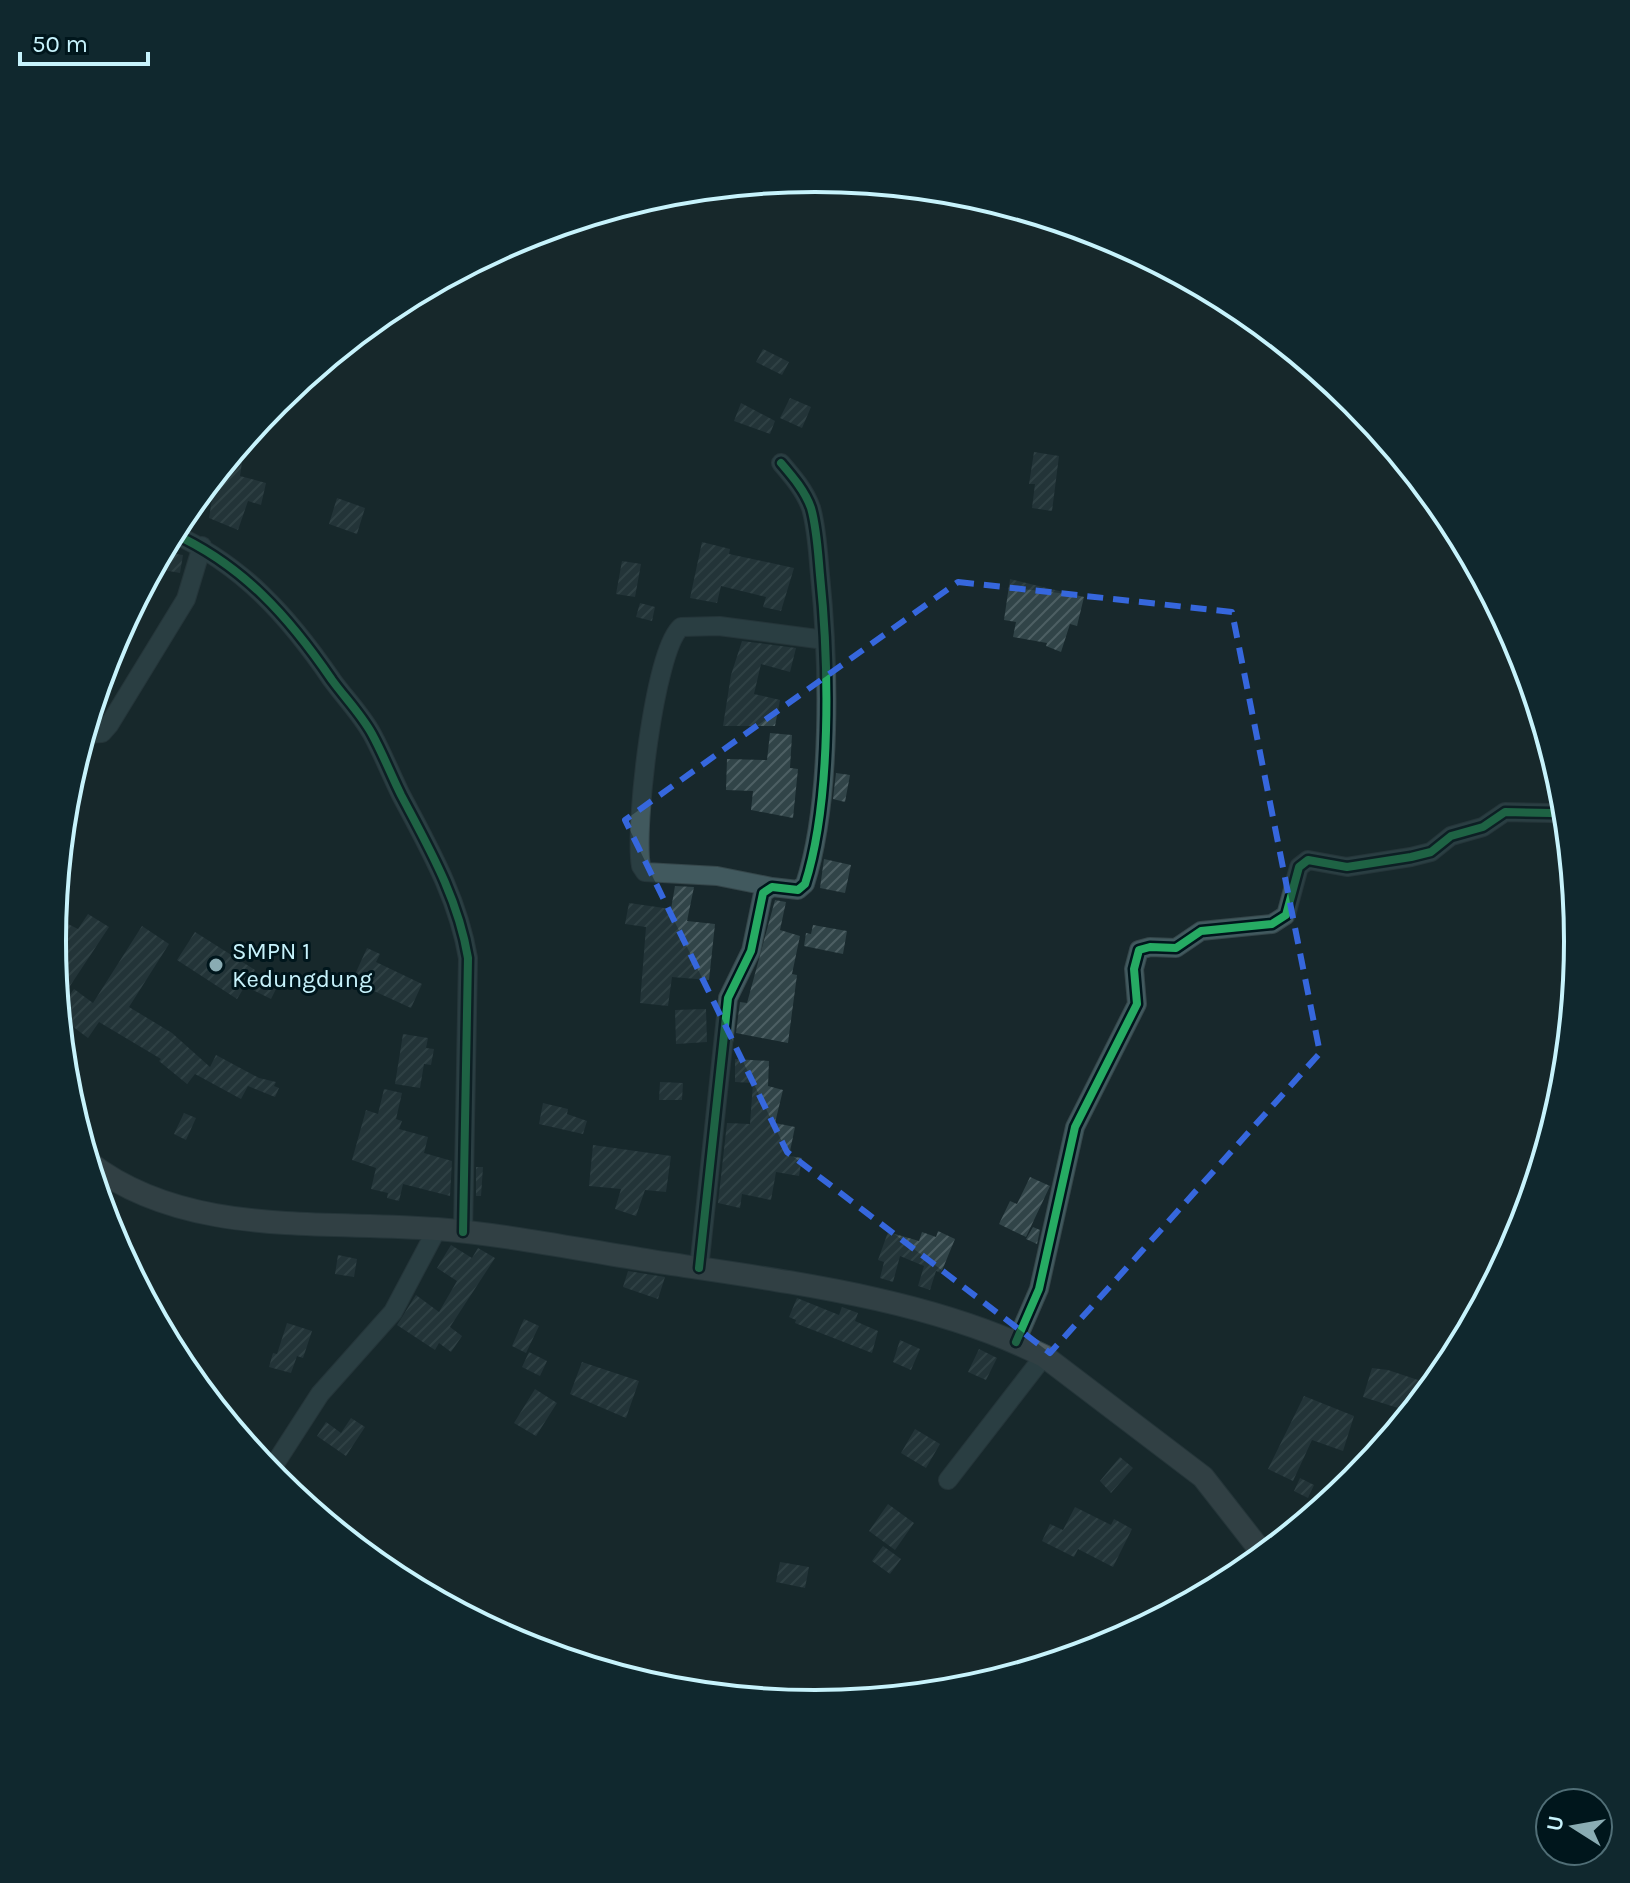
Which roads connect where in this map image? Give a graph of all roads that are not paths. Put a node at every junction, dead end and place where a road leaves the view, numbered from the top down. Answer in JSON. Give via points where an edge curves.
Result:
{"nodes":[{"id":1,"x":781,"y":463,"type":"dead end"},
{"id":2,"x":184,"y":538,"type":"edge"},
{"id":3,"x":202,"y":546,"type":"junction"},
{"id":4,"x":825,"y":640,"type":"junction"},
{"id":5,"x":96,"y":733,"type":"edge"},
{"id":6,"x":1553,"y":812,"type":"edge"},
{"id":7,"x":772,"y":887,"type":"junction"},
{"id":8,"x":104,"y":1174,"type":"edge"},
{"id":9,"x":437,"y":1229,"type":"junction"},
{"id":10,"x":463,"y":1232,"type":"junction"},
{"id":11,"x":699,"y":1268,"type":"junction"},
{"id":12,"x":1016,"y":1342,"type":"junction"},
{"id":13,"x":1044,"y":1356,"type":"junction"},
{"id":14,"x":276,"y":1462,"type":"edge"},
{"id":15,"x":948,"y":1480,"type":"dead end"},
{"id":16,"x":1257,"y":1546,"type":"edge"}],
"edges":[{"from":1,"to":4,"type":"street","via":[[811,509]]},
{"from":2,"to":3,"type":"street"},
{"from":3,"to":5,"type":"street","via":[[186,599],[109,725]]},
{"from":3,"to":10,"type":"street","via":[[280,610],[354,707],[450,891],[468,958]]},
{"from":4,"to":7,"type":"street","via":[[825,744],[807,877],[798,890]]},
{"from":4,"to":7,"type":"street","via":[[719,626],[681,627],[662,668],[644,774],[641,866],[645,872],[717,876]]},
{"from":6,"to":12,"type":"street","via":[[1505,812],[1423,855],[1347,867],[1308,860],[1299,867],[1286,915],[1272,924],[1201,931],[1182,946],[1139,950],[1134,969],[1137,1004],[1075,1127],[1039,1289]]},
{"from":7,"to":11,"type":"street","via":[[761,896],[751,951],[728,998]]},
{"from":8,"to":9,"type":"main road","via":[[162,1203],[240,1219]]},
{"from":9,"to":10,"type":"main road"},
{"from":9,"to":14,"type":"street","via":[[393,1312],[320,1394]]},
{"from":10,"to":11,"type":"main road"},
{"from":11,"to":12,"type":"main road","via":[[841,1291]]},
{"from":12,"to":13,"type":"main road"},
{"from":13,"to":15,"type":"street"},
{"from":13,"to":16,"type":"main road","via":[[1203,1477]]}]}
